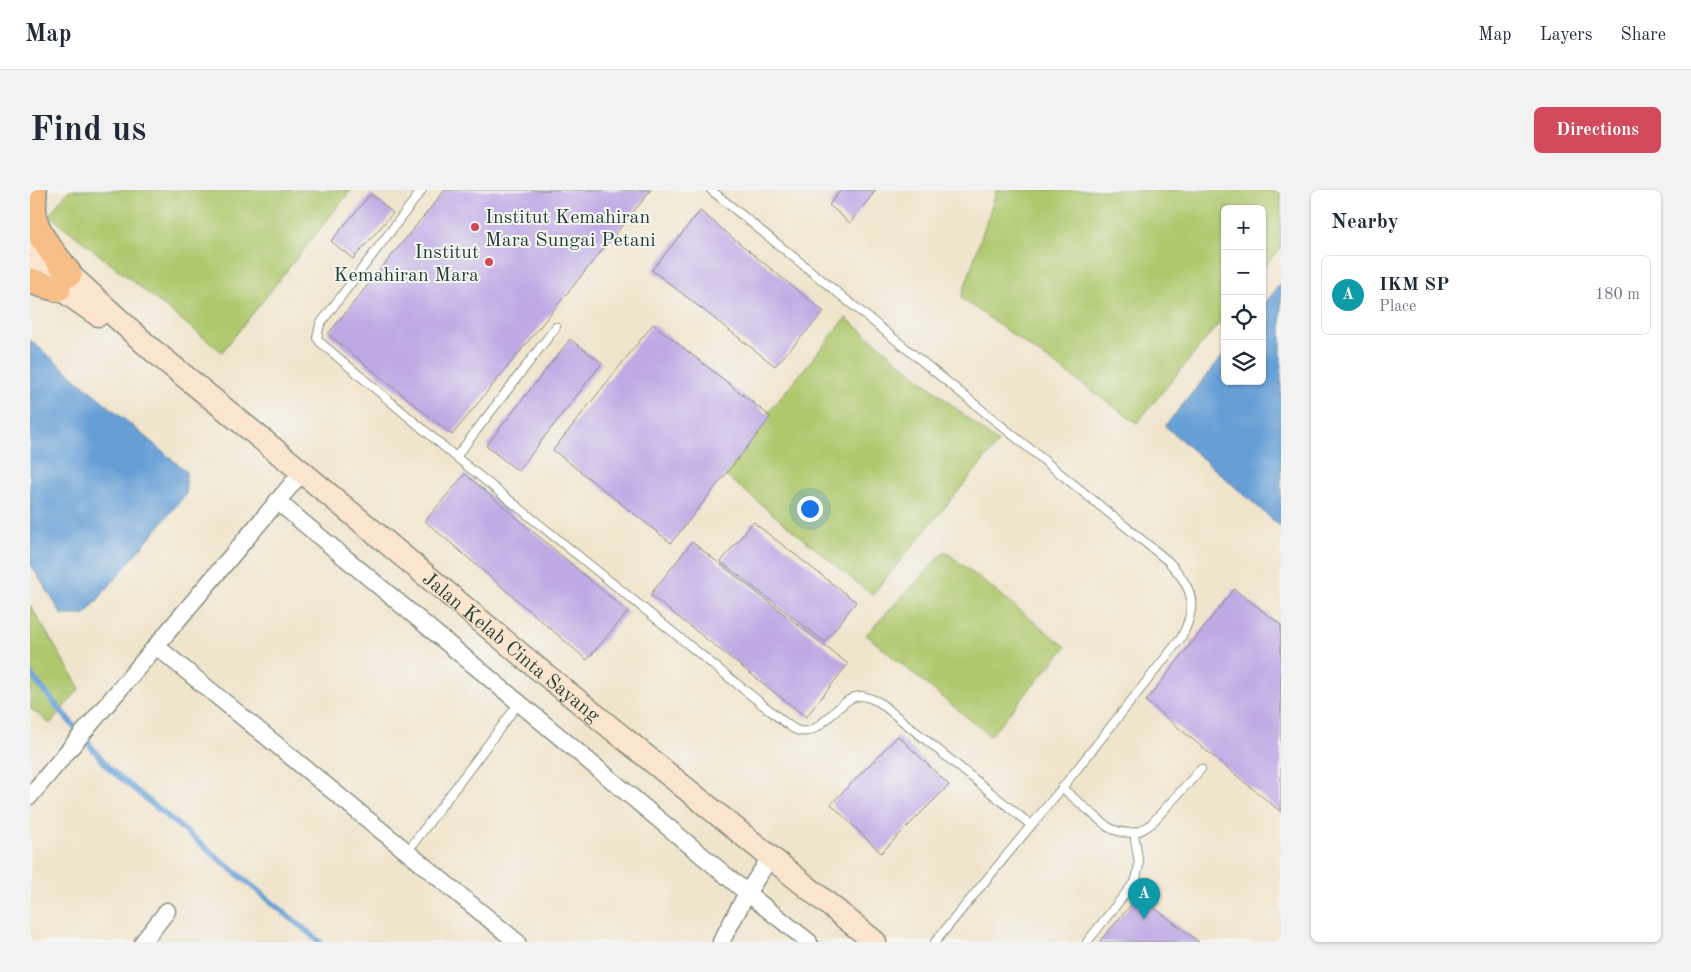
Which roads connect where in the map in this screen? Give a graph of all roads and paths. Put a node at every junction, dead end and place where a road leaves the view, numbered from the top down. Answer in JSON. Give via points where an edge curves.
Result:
{"nodes":[{"id":1,"x":34,"y":190,"type":"edge"},
{"id":2,"x":422,"y":190,"type":"edge"},
{"id":3,"x":711,"y":190,"type":"edge"},
{"id":4,"x":30,"y":242,"type":"edge"},
{"id":5,"x":30,"y":268,"type":"edge"},
{"id":6,"x":30,"y":281,"type":"edge"},
{"id":7,"x":63,"y":281,"type":"junction"},
{"id":8,"x":556,"y":327,"type":"dead end"},
{"id":9,"x":456,"y":457,"type":"junction"},
{"id":10,"x":302,"y":472,"type":"junction"},
{"id":11,"x":277,"y":501,"type":"junction"},
{"id":12,"x":156,"y":646,"type":"junction"},
{"id":13,"x":519,"y":704,"type":"junction"},
{"id":14,"x":1201,"y":769,"type":"dead end"},
{"id":15,"x":1062,"y":788,"type":"junction"},
{"id":16,"x":30,"y":796,"type":"edge"},
{"id":17,"x":1031,"y":825,"type":"junction"},
{"id":18,"x":1134,"y":833,"type":"junction"},
{"id":19,"x":407,"y":852,"type":"junction"},
{"id":20,"x":770,"y":858,"type":"junction"},
{"id":21,"x":747,"y":893,"type":"junction"},
{"id":22,"x":167,"y":912,"type":"dead end"},
{"id":23,"x":143,"y":942,"type":"edge"},
{"id":24,"x":517,"y":942,"type":"edge"},
{"id":25,"x":721,"y":942,"type":"edge"},
{"id":26,"x":810,"y":942,"type":"edge"},
{"id":27,"x":875,"y":942,"type":"edge"},
{"id":28,"x":935,"y":942,"type":"edge"},
{"id":29,"x":1087,"y":942,"type":"edge"}],
"edges":[{"from":1,"to":7,"type":"main road","via":[[35,223]]},
{"from":2,"to":9,"type":"lane","via":[[320,324],[318,338]]},
{"from":3,"to":15,"type":"lane","via":[[1182,576],[1192,607],[1181,638]]},
{"from":4,"to":7,"type":"main road","name":"Jalan Kelab Cinta Sayang"},
{"from":5,"to":7,"type":"main road","name":"Jalan Kelab Cinta Sayang"},
{"from":6,"to":7,"type":"main road"},
{"from":7,"to":10,"type":"main road","name":"Jalan Kelab Cinta Sayang"},
{"from":8,"to":9,"type":"lane"},
{"from":9,"to":17,"type":"lane","via":[[797,730],[808,731],[821,724],[853,698],[860,696],[879,702]]},
{"from":10,"to":11,"type":"street"},
{"from":10,"to":20,"type":"main road","name":"Jalan Kelab Cinta Sayang"},
{"from":11,"to":12,"type":"street"},
{"from":11,"to":13,"type":"street"},
{"from":12,"to":16,"type":"street"},
{"from":12,"to":19,"type":"street"},
{"from":13,"to":19,"type":"lane"},
{"from":13,"to":21,"type":"street"},
{"from":14,"to":18,"type":"lane","via":[[1151,824]]},
{"from":15,"to":17,"type":"lane"},
{"from":15,"to":18,"type":"lane","via":[[1108,827],[1116,832]]},
{"from":17,"to":28,"type":"lane"},
{"from":18,"to":29,"type":"lane","via":[[1139,864],[1136,880]]},
{"from":19,"to":24,"type":"street"},
{"from":20,"to":21,"type":"street"},
{"from":20,"to":27,"type":"main road","name":"Jalan Kelab Cinta Sayang"},
{"from":21,"to":25,"type":"street"},
{"from":21,"to":26,"type":"street"},
{"from":22,"to":23,"type":"street"}]}
